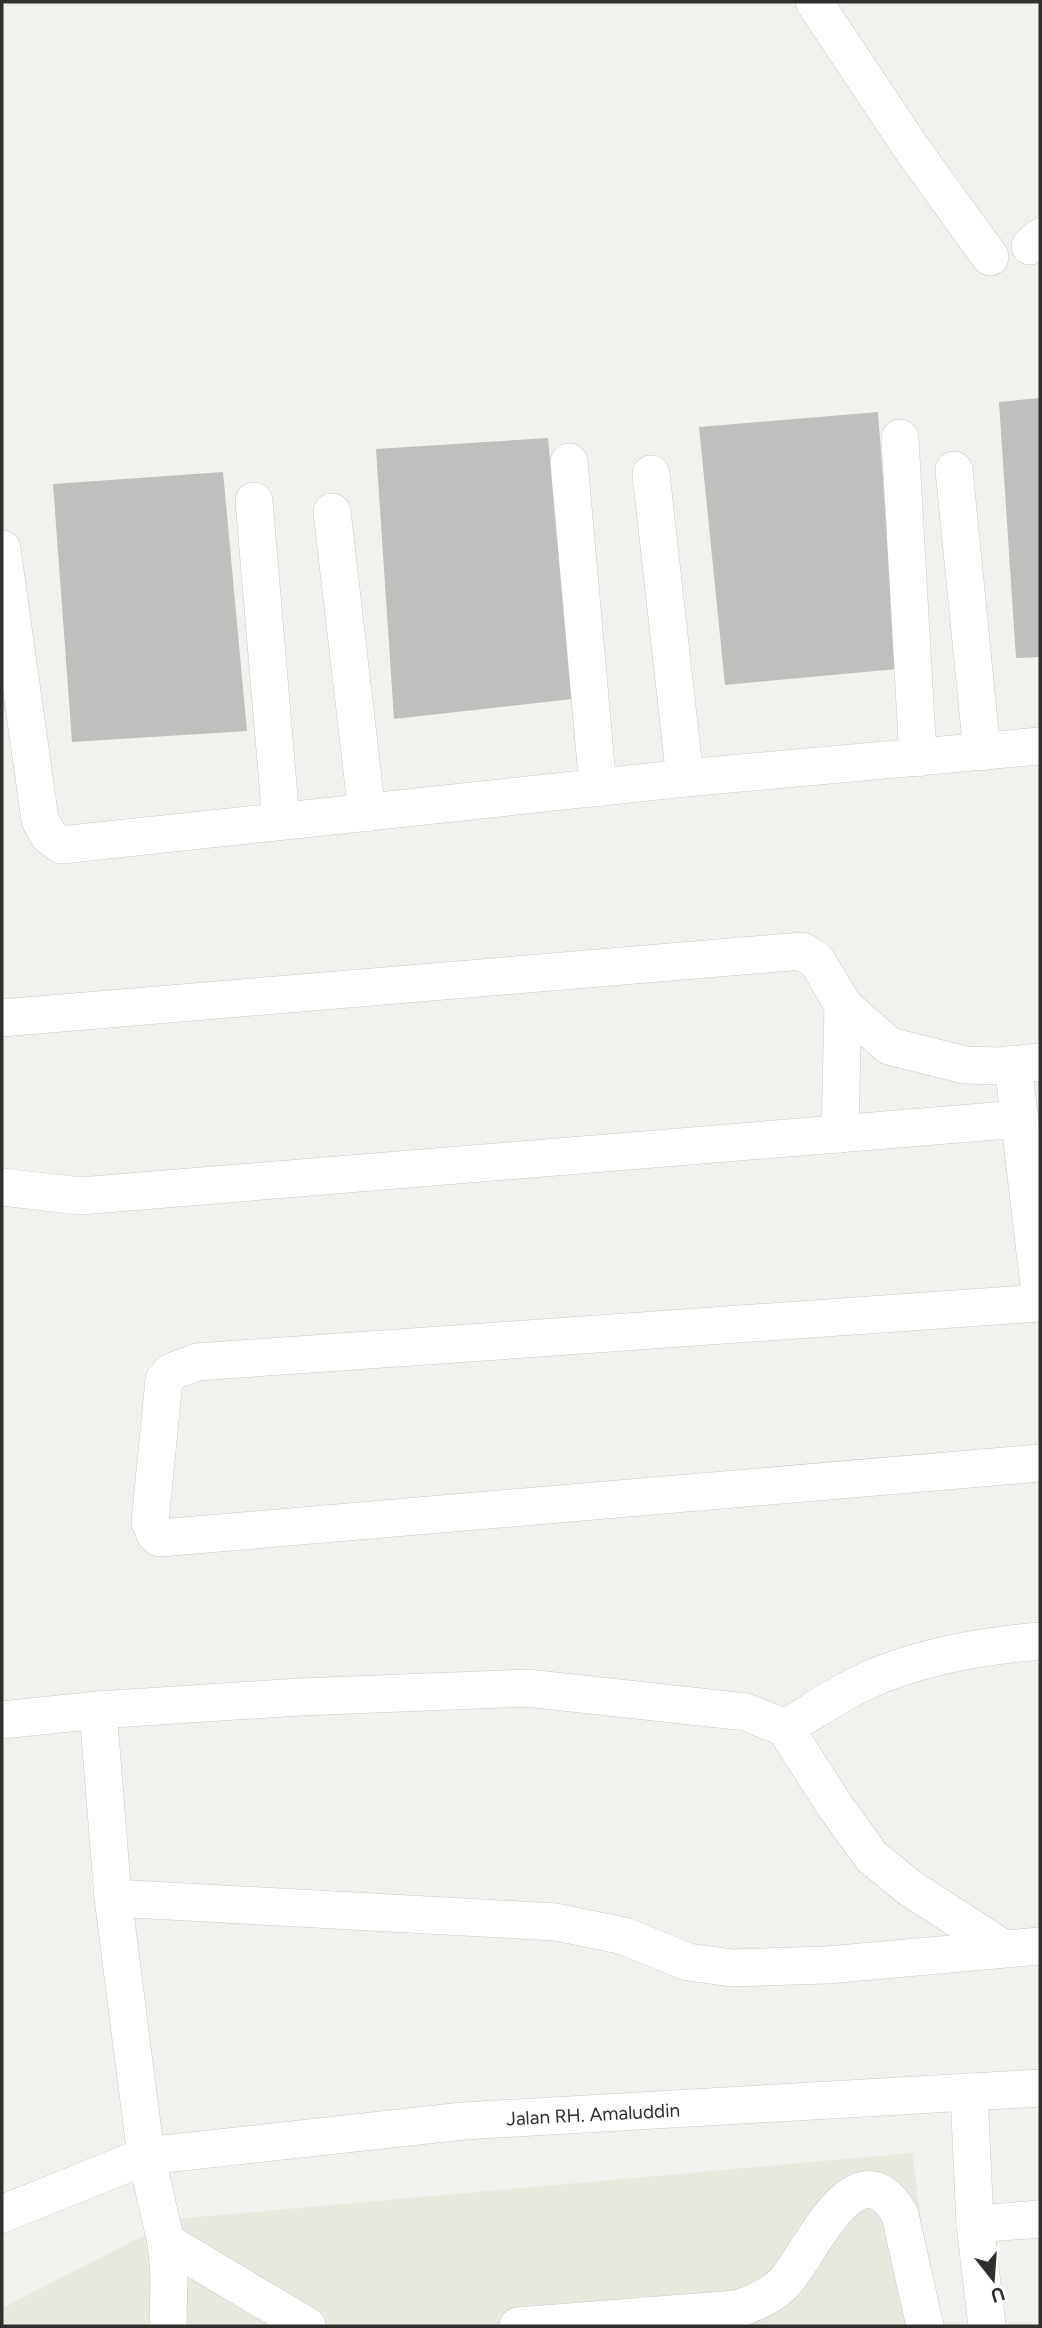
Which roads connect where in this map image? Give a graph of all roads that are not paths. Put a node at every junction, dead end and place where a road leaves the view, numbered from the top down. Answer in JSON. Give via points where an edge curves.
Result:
{"nodes":[{"id":1,"x":814,"y":2,"type":"edge"},
{"id":2,"x":990,"y":257,"type":"dead end"},
{"id":3,"x":900,"y":438,"type":"dead end"},
{"id":4,"x":569,"y":462,"type":"dead end"},
{"id":5,"x":954,"y":470,"type":"dead end"},
{"id":6,"x":651,"y":474,"type":"dead end"},
{"id":7,"x":254,"y":500,"type":"dead end"},
{"id":8,"x":332,"y":512,"type":"dead end"},
{"id":9,"x":2,"y":549,"type":"edge"},
{"id":10,"x":1040,"y":746,"type":"edge"},
{"id":11,"x":982,"y":752,"type":"junction"},
{"id":12,"x":918,"y":758,"type":"junction"},
{"id":13,"x":685,"y":778,"type":"junction"},
{"id":14,"x":598,"y":788,"type":"junction"},
{"id":15,"x":367,"y":813,"type":"junction"},
{"id":16,"x":281,"y":821,"type":"junction"},
{"id":17,"x":842,"y":1005,"type":"junction"},
{"id":18,"x":2,"y":1018,"type":"edge"},
{"id":19,"x":1027,"y":1063,"type":"edge"},
{"id":20,"x":1020,"y":1119,"type":"junction"},
{"id":21,"x":840,"y":1134,"type":"junction"},
{"id":22,"x":2,"y":1186,"type":"edge"},
{"id":23,"x":1040,"y":1294,"type":"edge"},
{"id":24,"x":1040,"y":1303,"type":"edge"},
{"id":25,"x":1040,"y":1462,"type":"edge"},
{"id":26,"x":1040,"y":1641,"type":"edge"},
{"id":27,"x":98,"y":1710,"type":"junction"},
{"id":28,"x":2,"y":1720,"type":"edge"},
{"id":29,"x":785,"y":1728,"type":"junction"},
{"id":30,"x":113,"y":1898,"type":"junction"},
{"id":31,"x":1040,"y":1946,"type":"edge"},
{"id":32,"x":1004,"y":1949,"type":"junction"},
{"id":33,"x":1040,"y":2088,"type":"edge"},
{"id":34,"x":969,"y":2092,"type":"junction"},
{"id":35,"x":146,"y":2156,"type":"junction"},
{"id":36,"x":2,"y":2214,"type":"edge"},
{"id":37,"x":1040,"y":2219,"type":"edge"},
{"id":38,"x":975,"y":2224,"type":"junction"},
{"id":39,"x":166,"y":2242,"type":"junction"},
{"id":40,"x":168,"y":2326,"type":"edge"},
{"id":41,"x":307,"y":2326,"type":"edge"},
{"id":42,"x":518,"y":2326,"type":"edge"},
{"id":43,"x":925,"y":2326,"type":"edge"},
{"id":44,"x":987,"y":2326,"type":"edge"}],
"edges":[{"from":1,"to":2,"type":"street"},
{"from":3,"to":12,"type":"street"},
{"from":4,"to":14,"type":"street"},
{"from":5,"to":11,"type":"street"},
{"from":6,"to":13,"type":"street"},
{"from":7,"to":16,"type":"street"},
{"from":8,"to":15,"type":"street"},
{"from":9,"to":16,"type":"street","via":[[40,820],[50,836],[61,845]]},
{"from":10,"to":11,"type":"street"},
{"from":11,"to":12,"type":"street"},
{"from":12,"to":13,"type":"street"},
{"from":13,"to":14,"type":"street"},
{"from":14,"to":15,"type":"street"},
{"from":15,"to":16,"type":"street"},
{"from":17,"to":18,"type":"street","via":[[817,961],[802,951],[790,951]]},
{"from":17,"to":19,"type":"street","via":[[889,1046],[965,1065]]},
{"from":17,"to":21,"type":"street"},
{"from":19,"to":20,"type":"street"},
{"from":20,"to":21,"type":"street"},
{"from":20,"to":23,"type":"street"},
{"from":21,"to":22,"type":"street","via":[[80,1196]]},
{"from":24,"to":25,"type":"street","via":[[197,1362],[171,1372],[164,1380],[150,1522],[160,1538]]},
{"from":26,"to":29,"type":"street","via":[[990,1646],[915,1663],[868,1680]]},
{"from":27,"to":28,"type":"street"},
{"from":27,"to":29,"type":"street","via":[[527,1688],[746,1712]]},
{"from":27,"to":30,"type":"street"},
{"from":29,"to":32,"type":"street","via":[[873,1857],[910,1888]]},
{"from":30,"to":32,"type":"street","via":[[556,1922],[624,1936],[688,1962],[732,1968],[827,1965]]},
{"from":30,"to":35,"type":"street"},
{"from":31,"to":32,"type":"street"},
{"from":33,"to":34,"type":"street","name":"Jalan RH. Amaluddin"},
{"from":34,"to":35,"type":"street","name":"Jalan RH. Amaluddin","via":[[463,2121]]},
{"from":34,"to":38,"type":"street"},
{"from":35,"to":36,"type":"street","name":"Jalan RH. Amaluddin"},
{"from":35,"to":39,"type":"street"},
{"from":37,"to":38,"type":"street"},
{"from":38,"to":44,"type":"street"},
{"from":39,"to":40,"type":"street"},
{"from":39,"to":41,"type":"street"},
{"from":42,"to":43,"type":"street","via":[[752,2304],[784,2283],[828,2216],[853,2194],[866,2190],[884,2194],[900,2215]]}]}
